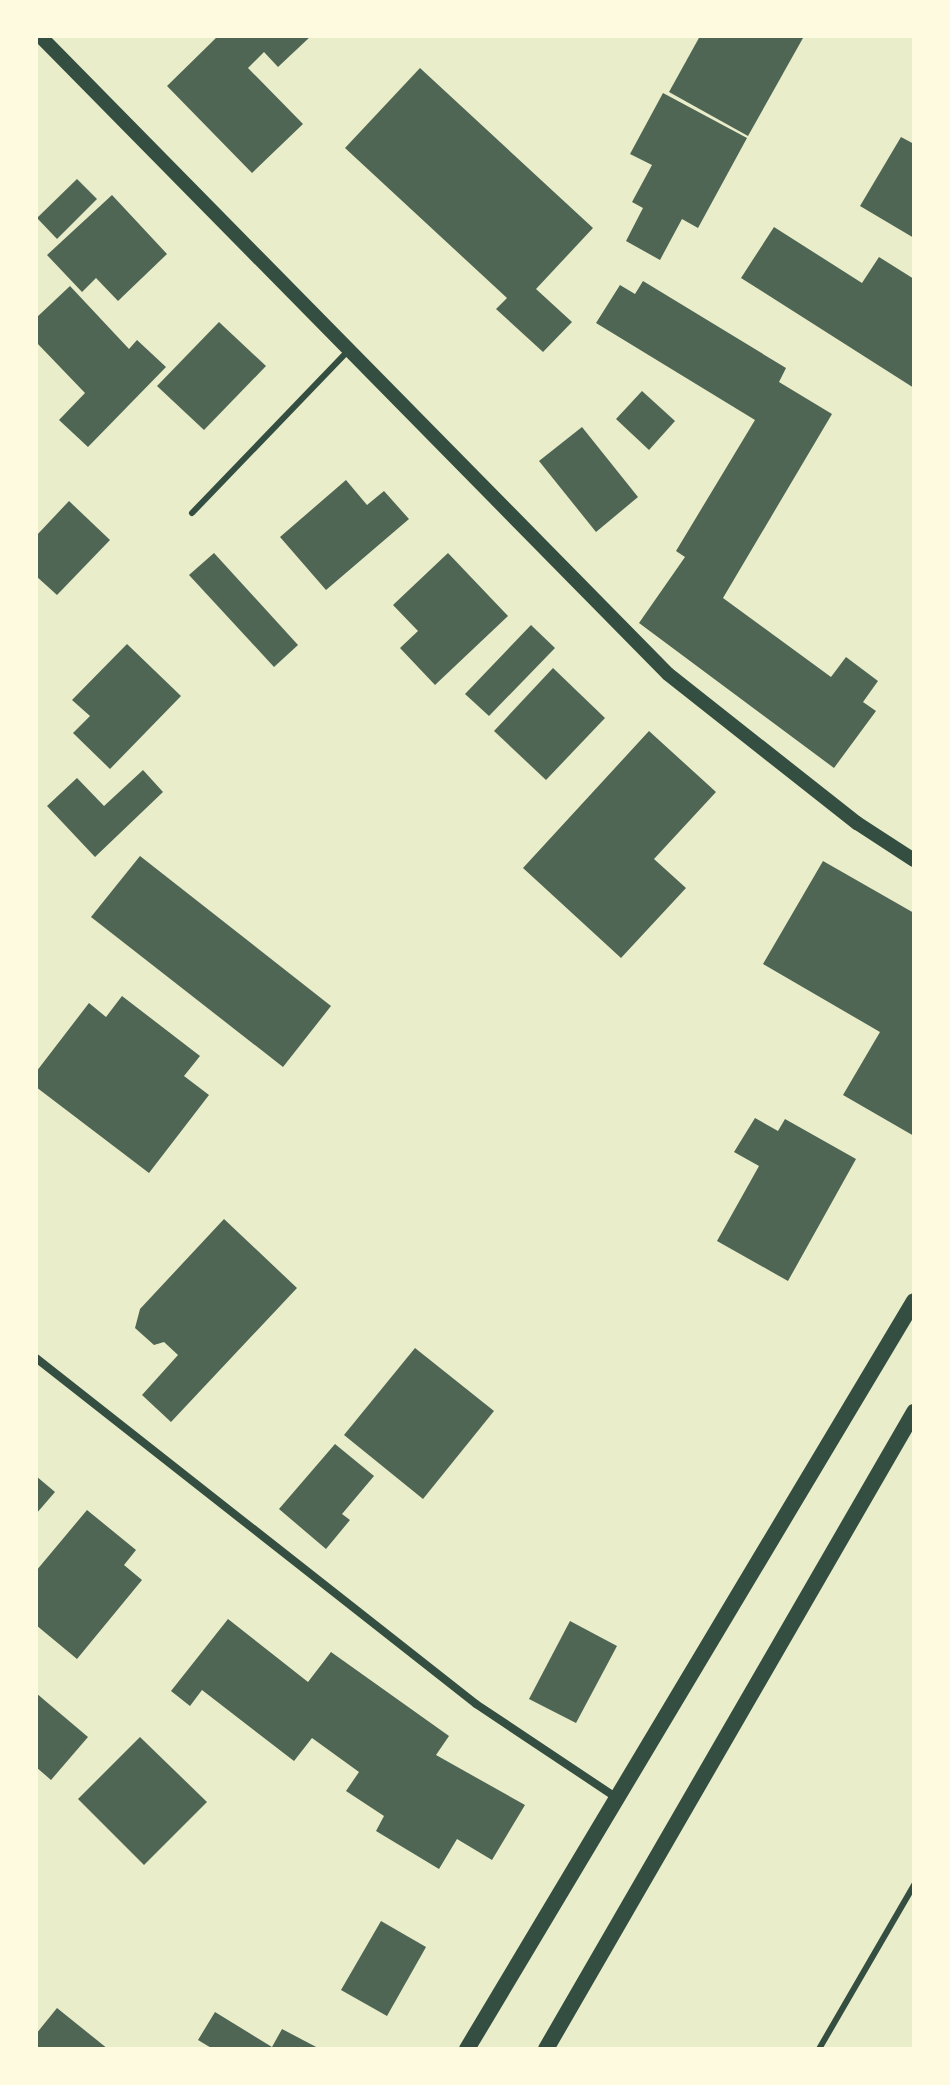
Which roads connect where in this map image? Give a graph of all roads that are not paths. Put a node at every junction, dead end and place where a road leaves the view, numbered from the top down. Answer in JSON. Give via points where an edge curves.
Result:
{"nodes":[{"id":1,"x":40,"y":36,"type":"edge"},
{"id":2,"x":349,"y":350,"type":"junction"},
{"id":3,"x":192,"y":513,"type":"dead end"},
{"id":4,"x":914,"y":860,"type":"edge"},
{"id":5,"x":914,"y":1301,"type":"edge"},
{"id":6,"x":36,"y":1358,"type":"edge"},
{"id":7,"x":914,"y":1412,"type":"edge"},
{"id":8,"x":614,"y":1796,"type":"junction"},
{"id":9,"x":914,"y":1885,"type":"edge"},
{"id":10,"x":467,"y":2049,"type":"edge"},
{"id":11,"x":546,"y":2049,"type":"edge"},
{"id":12,"x":819,"y":2049,"type":"edge"}],
"edges":[{"from":1,"to":2,"type":"street"},
{"from":2,"to":3,"type":"lane"},
{"from":2,"to":4,"type":"street","via":[[668,674],[857,823]]},
{"from":5,"to":8,"type":"main road"},
{"from":6,"to":8,"type":"street","via":[[476,1704]]},
{"from":7,"to":11,"type":"main road"},
{"from":8,"to":10,"type":"main road"},
{"from":9,"to":12,"type":"lane"}]}
